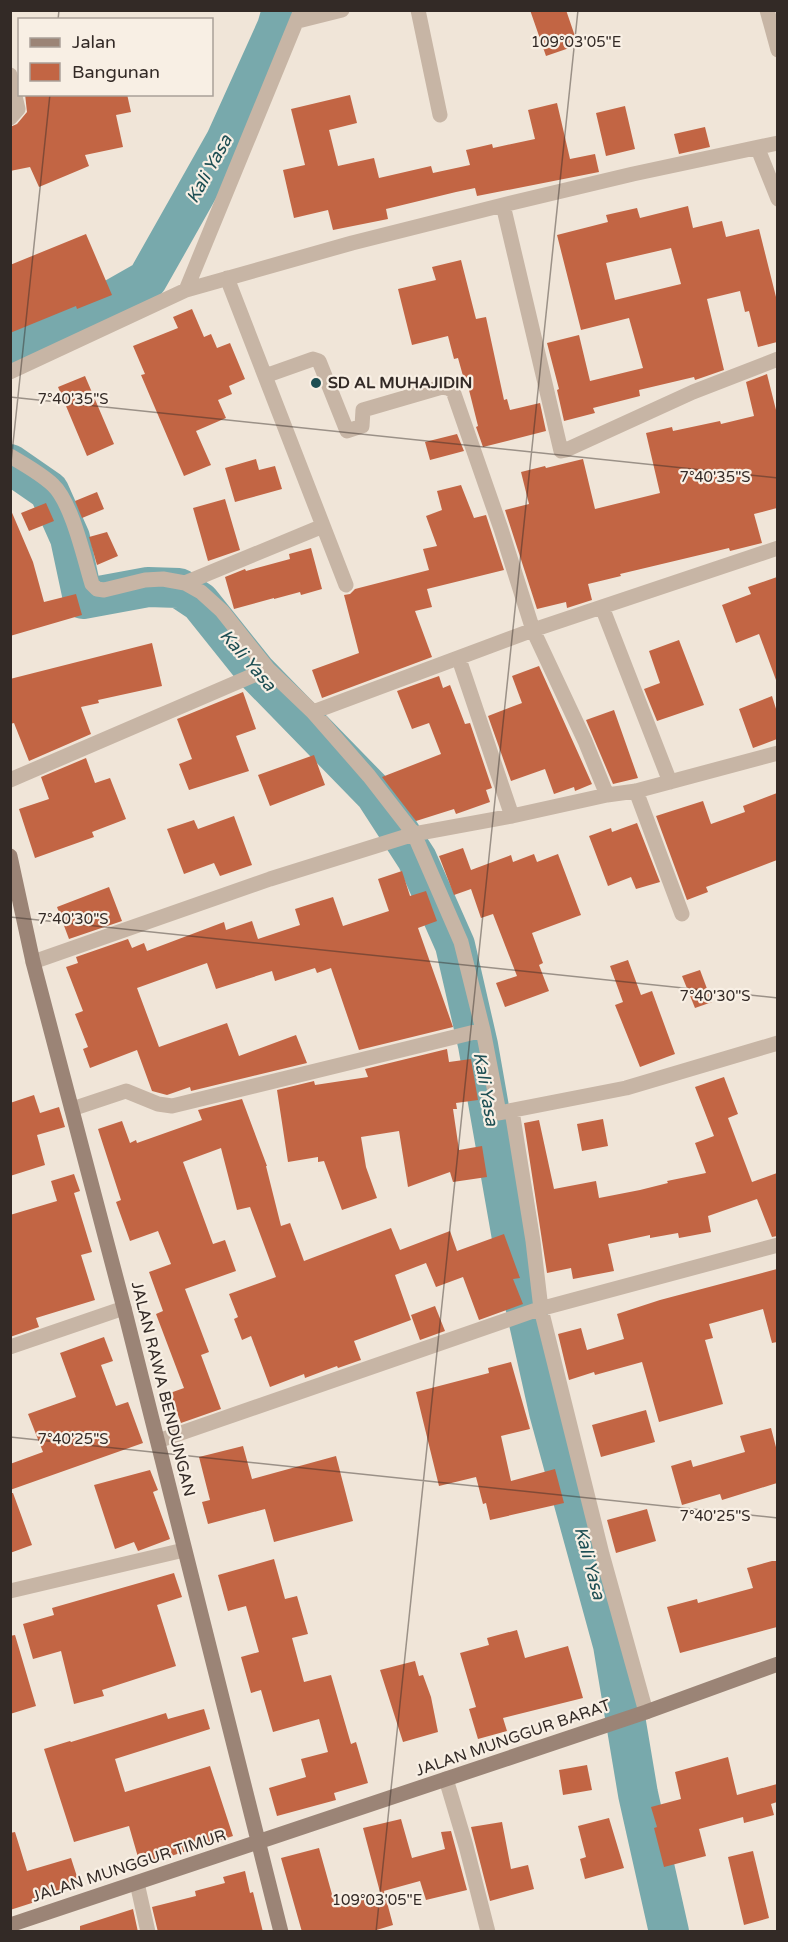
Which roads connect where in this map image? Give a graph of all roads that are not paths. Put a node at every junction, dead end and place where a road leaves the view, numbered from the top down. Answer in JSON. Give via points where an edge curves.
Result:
{"nodes":[{"id":1,"x":342,"y":10,"type":"edge"},
{"id":2,"x":418,"y":10,"type":"edge"},
{"id":3,"x":767,"y":10,"type":"edge"},
{"id":4,"x":299,"y":16,"type":"edge"},
{"id":5,"x":777,"y":50,"type":"edge"},
{"id":6,"x":10,"y":75,"type":"edge"},
{"id":7,"x":14,"y":112,"type":"edge"},
{"id":8,"x":440,"y":115,"type":"dead end"},
{"id":9,"x":777,"y":143,"type":"edge"},
{"id":10,"x":758,"y":149,"type":"junction"},
{"id":11,"x":777,"y":199,"type":"edge"},
{"id":12,"x":503,"y":205,"type":"junction"},
{"id":13,"x":227,"y":278,"type":"junction"},
{"id":14,"x":186,"y":290,"type":"junction"},
{"id":15,"x":777,"y":359,"type":"edge"},
{"id":16,"x":10,"y":372,"type":"edge"},
{"id":17,"x":265,"y":376,"type":"junction"},
{"id":18,"x":10,"y":456,"type":"edge"},
{"id":19,"x":323,"y":526,"type":"junction"},
{"id":20,"x":777,"y":548,"type":"edge"},
{"id":21,"x":185,"y":583,"type":"junction"},
{"id":22,"x":346,"y":585,"type":"dead end"},
{"id":23,"x":602,"y":607,"type":"junction"},
{"id":24,"x":533,"y":630,"type":"junction"},
{"id":25,"x":459,"y":659,"type":"junction"},
{"id":26,"x":258,"y":672,"type":"junction"},
{"id":27,"x":313,"y":712,"type":"junction"},
{"id":28,"x":777,"y":753,"type":"edge"},
{"id":29,"x":10,"y":780,"type":"edge"},
{"id":30,"x":670,"y":782,"type":"junction"},
{"id":31,"x":636,"y":791,"type":"junction"},
{"id":32,"x":607,"y":795,"type":"junction"},
{"id":33,"x":512,"y":816,"type":"junction"},
{"id":34,"x":411,"y":835,"type":"junction"},
{"id":35,"x":10,"y":856,"type":"edge"},
{"id":36,"x":682,"y":914,"type":"dead end"},
{"id":37,"x":33,"y":962,"type":"junction"},
{"id":38,"x":476,"y":1032,"type":"junction"},
{"id":39,"x":777,"y":1043,"type":"edge"},
{"id":40,"x":72,"y":1109,"type":"junction"},
{"id":41,"x":512,"y":1111,"type":"junction"},
{"id":42,"x":777,"y":1245,"type":"edge"},
{"id":43,"x":124,"y":1308,"type":"junction"},
{"id":44,"x":538,"y":1310,"type":"junction"},
{"id":45,"x":10,"y":1347,"type":"edge"},
{"id":46,"x":158,"y":1441,"type":"junction"},
{"id":47,"x":184,"y":1550,"type":"junction"},
{"id":48,"x":10,"y":1591,"type":"edge"},
{"id":49,"x":777,"y":1664,"type":"edge"},
{"id":50,"x":641,"y":1714,"type":"junction"},
{"id":51,"x":446,"y":1779,"type":"junction"},
{"id":52,"x":259,"y":1842,"type":"junction"},
{"id":53,"x":137,"y":1882,"type":"junction"},
{"id":54,"x":10,"y":1925,"type":"edge"},
{"id":55,"x":148,"y":1932,"type":"edge"},
{"id":56,"x":281,"y":1932,"type":"edge"},
{"id":57,"x":488,"y":1932,"type":"edge"}],
"edges":[{"from":1,"to":4,"type":"street"},
{"from":2,"to":8,"type":"street"},
{"from":3,"to":5,"type":"street"},
{"from":4,"to":14,"type":"street"},
{"from":6,"to":7,"type":"street"},
{"from":9,"to":10,"type":"street"},
{"from":10,"to":11,"type":"street"},
{"from":10,"to":12,"type":"street"},
{"from":12,"to":13,"type":"street"},
{"from":12,"to":15,"type":"street","via":[[561,451]]},
{"from":13,"to":14,"type":"street"},
{"from":13,"to":17,"type":"street"},
{"from":14,"to":16,"type":"street"},
{"from":17,"to":19,"type":"street"},
{"from":17,"to":24,"type":"street","via":[[319,361],[347,431],[363,426],[363,410],[442,387],[453,391]]},
{"from":18,"to":21,"type":"street","via":[[54,486],[76,533],[92,584],[98,589],[145,580]]},
{"from":19,"to":21,"type":"street"},
{"from":19,"to":22,"type":"street"},
{"from":20,"to":23,"type":"street"},
{"from":21,"to":26,"type":"street","via":[[222,611]]},
{"from":23,"to":24,"type":"street"},
{"from":23,"to":30,"type":"street"},
{"from":24,"to":25,"type":"street"},
{"from":24,"to":32,"type":"street"},
{"from":25,"to":27,"type":"street"},
{"from":25,"to":33,"type":"street"},
{"from":26,"to":27,"type":"street"},
{"from":26,"to":29,"type":"street"},
{"from":27,"to":34,"type":"street","via":[[369,776]]},
{"from":28,"to":30,"type":"street"},
{"from":30,"to":31,"type":"street"},
{"from":31,"to":32,"type":"street"},
{"from":31,"to":36,"type":"street"},
{"from":32,"to":33,"type":"street"},
{"from":33,"to":34,"type":"street"},
{"from":34,"to":37,"type":"street","via":[[270,879]]},
{"from":34,"to":38,"type":"street","via":[[461,942]]},
{"from":35,"to":37,"type":"street","name":"JALAN RAWA BENDUNGAN"},
{"from":37,"to":40,"type":"street","name":"JALAN RAWA BENDUNGAN"},
{"from":38,"to":40,"type":"street","via":[[172,1106],[126,1091]]},
{"from":38,"to":41,"type":"street","via":[[498,1112]]},
{"from":39,"to":41,"type":"street","via":[[626,1088]]},
{"from":40,"to":43,"type":"street","name":"JALAN RAWA BENDUNGAN"},
{"from":41,"to":44,"type":"street","via":[[533,1241]]},
{"from":42,"to":44,"type":"street"},
{"from":43,"to":45,"type":"street"},
{"from":43,"to":46,"type":"street","name":"JALAN RAWA BENDUNGAN"},
{"from":44,"to":46,"type":"street"},
{"from":44,"to":50,"type":"street"},
{"from":46,"to":47,"type":"street","name":"JALAN RAWA BENDUNGAN"},
{"from":47,"to":48,"type":"street"},
{"from":47,"to":52,"type":"street","name":"JALAN RAWA BENDUNGAN"},
{"from":49,"to":50,"type":"street","name":"JALAN MUNGGUR BARAT"},
{"from":50,"to":51,"type":"street","name":"JALAN MUNGGUR BARAT"},
{"from":51,"to":52,"type":"street","name":"JALAN MUNGGUR BARAT"},
{"from":51,"to":57,"type":"street"},
{"from":52,"to":53,"type":"street","name":"JALAN MUNGGUR TIMUR"},
{"from":52,"to":56,"type":"street","name":"JALAN RAWA BENDUNGAN"},
{"from":53,"to":54,"type":"street","name":"JALAN MUNGGUR TIMUR"},
{"from":53,"to":55,"type":"street"}]}
